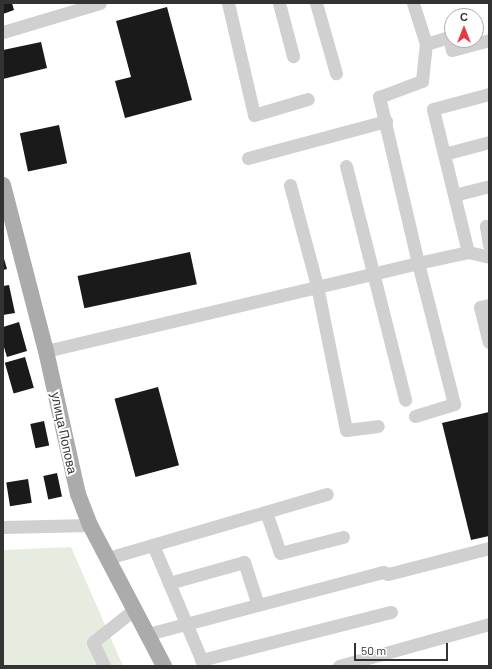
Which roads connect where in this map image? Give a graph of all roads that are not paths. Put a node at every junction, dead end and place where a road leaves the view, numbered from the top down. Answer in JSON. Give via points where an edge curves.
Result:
{"nodes":[{"id":1,"x":100,"y":3,"type":"edge"},
{"id":2,"x":228,"y":3,"type":"edge"},
{"id":3,"x":279,"y":3,"type":"edge"},
{"id":4,"x":316,"y":3,"type":"edge"},
{"id":5,"x":413,"y":3,"type":"edge"},
{"id":6,"x":3,"y":32,"type":"edge"},
{"id":7,"x":489,"y":40,"type":"edge"},
{"id":8,"x":426,"y":44,"type":"junction"},
{"id":9,"x":292,"y":56,"type":"dead end"},
{"id":10,"x":336,"y":73,"type":"dead end"},
{"id":11,"x":489,"y":94,"type":"edge"},
{"id":12,"x":308,"y":99,"type":"dead end"},
{"id":13,"x":386,"y":121,"type":"junction"},
{"id":14,"x":489,"y":142,"type":"edge"},
{"id":15,"x":444,"y":154,"type":"junction"},
{"id":16,"x":248,"y":158,"type":"dead end"},
{"id":17,"x":346,"y":166,"type":"dead end"},
{"id":18,"x":3,"y":185,"type":"edge"},
{"id":19,"x":290,"y":185,"type":"dead end"},
{"id":20,"x":489,"y":186,"type":"edge"},
{"id":21,"x":454,"y":195,"type":"junction"},
{"id":22,"x":489,"y":226,"type":"edge"},
{"id":23,"x":489,"y":246,"type":"edge"},
{"id":24,"x":468,"y":252,"type":"junction"},
{"id":25,"x":489,"y":257,"type":"edge"},
{"id":26,"x":418,"y":263,"type":"junction"},
{"id":27,"x":374,"y":272,"type":"junction"},
{"id":28,"x":316,"y":286,"type":"junction"},
{"id":29,"x":489,"y":305,"type":"edge"},
{"id":30,"x":489,"y":342,"type":"edge"},
{"id":31,"x":46,"y":351,"type":"junction"},
{"id":32,"x":405,"y":400,"type":"dead end"},
{"id":33,"x":415,"y":416,"type":"dead end"},
{"id":34,"x":378,"y":426,"type":"dead end"},
{"id":35,"x":327,"y":494,"type":"dead end"},
{"id":36,"x":266,"y":512,"type":"junction"},
{"id":37,"x":90,"y":525,"type":"junction"},
{"id":38,"x":3,"y":527,"type":"edge"},
{"id":39,"x":343,"y":537,"type":"dead end"},
{"id":40,"x":153,"y":545,"type":"junction"},
{"id":41,"x":489,"y":548,"type":"edge"},
{"id":42,"x":108,"y":558,"type":"junction"},
{"id":43,"x":169,"y":583,"type":"junction"},
{"id":44,"x":258,"y":605,"type":"junction"},
{"id":45,"x":134,"y":609,"type":"junction"},
{"id":46,"x":391,"y":612,"type":"dead end"},
{"id":47,"x":186,"y":624,"type":"junction"},
{"id":48,"x":489,"y":624,"type":"edge"},
{"id":49,"x":148,"y":634,"type":"junction"},
{"id":50,"x":203,"y":663,"type":"edge"},
{"id":51,"x":104,"y":666,"type":"edge"},
{"id":52,"x":164,"y":666,"type":"edge"},
{"id":53,"x":339,"y":666,"type":"edge"}],
"edges":[{"from":1,"to":6,"type":"street"},
{"from":2,"to":12,"type":"street","via":[[254,115]]},
{"from":3,"to":9,"type":"street"},
{"from":4,"to":10,"type":"street"},
{"from":5,"to":8,"type":"street"},
{"from":7,"to":8,"type":"street","via":[[452,50],[449,37]]},
{"from":8,"to":13,"type":"street","via":[[422,81],[379,97]]},
{"from":11,"to":15,"type":"street","via":[[433,109]]},
{"from":13,"to":16,"type":"street"},
{"from":13,"to":26,"type":"street"},
{"from":14,"to":15,"type":"street"},
{"from":15,"to":21,"type":"street"},
{"from":17,"to":27,"type":"street"},
{"from":18,"to":31,"type":"main road","name":"улица Попова"},
{"from":19,"to":28,"type":"street"},
{"from":20,"to":21,"type":"street"},
{"from":21,"to":24,"type":"street"},
{"from":22,"to":23,"type":"street","via":[[486,226]]},
{"from":24,"to":25,"type":"street"},
{"from":24,"to":26,"type":"street"},
{"from":26,"to":27,"type":"street"},
{"from":26,"to":33,"type":"street","via":[[454,404]]},
{"from":27,"to":28,"type":"street"},
{"from":27,"to":32,"type":"street"},
{"from":28,"to":31,"type":"street"},
{"from":28,"to":34,"type":"street","via":[[346,430]]},
{"from":29,"to":30,"type":"street","via":[[480,307]]},
{"from":31,"to":37,"type":"main road","name":"улица Попова","via":[[78,494]]},
{"from":35,"to":36,"type":"street"},
{"from":36,"to":39,"type":"street","via":[[280,553]]},
{"from":36,"to":40,"type":"street"},
{"from":37,"to":38,"type":"street"},
{"from":37,"to":42,"type":"main road","name":"улица Попова"},
{"from":40,"to":42,"type":"street"},
{"from":40,"to":43,"type":"street"},
{"from":41,"to":44,"type":"street","via":[[388,574],[383,572]]},
{"from":42,"to":45,"type":"main road","name":"улица Попова"},
{"from":43,"to":44,"type":"street","via":[[244,562]]},
{"from":43,"to":47,"type":"street"},
{"from":44,"to":47,"type":"street"},
{"from":45,"to":49,"type":"main road","name":"улица Попова"},
{"from":45,"to":51,"type":"street","via":[[93,642]]},
{"from":46,"to":50,"type":"street"},
{"from":47,"to":49,"type":"street"},
{"from":47,"to":50,"type":"street"},
{"from":48,"to":53,"type":"street"},
{"from":49,"to":52,"type":"main road","name":"улица Попова"}]}
